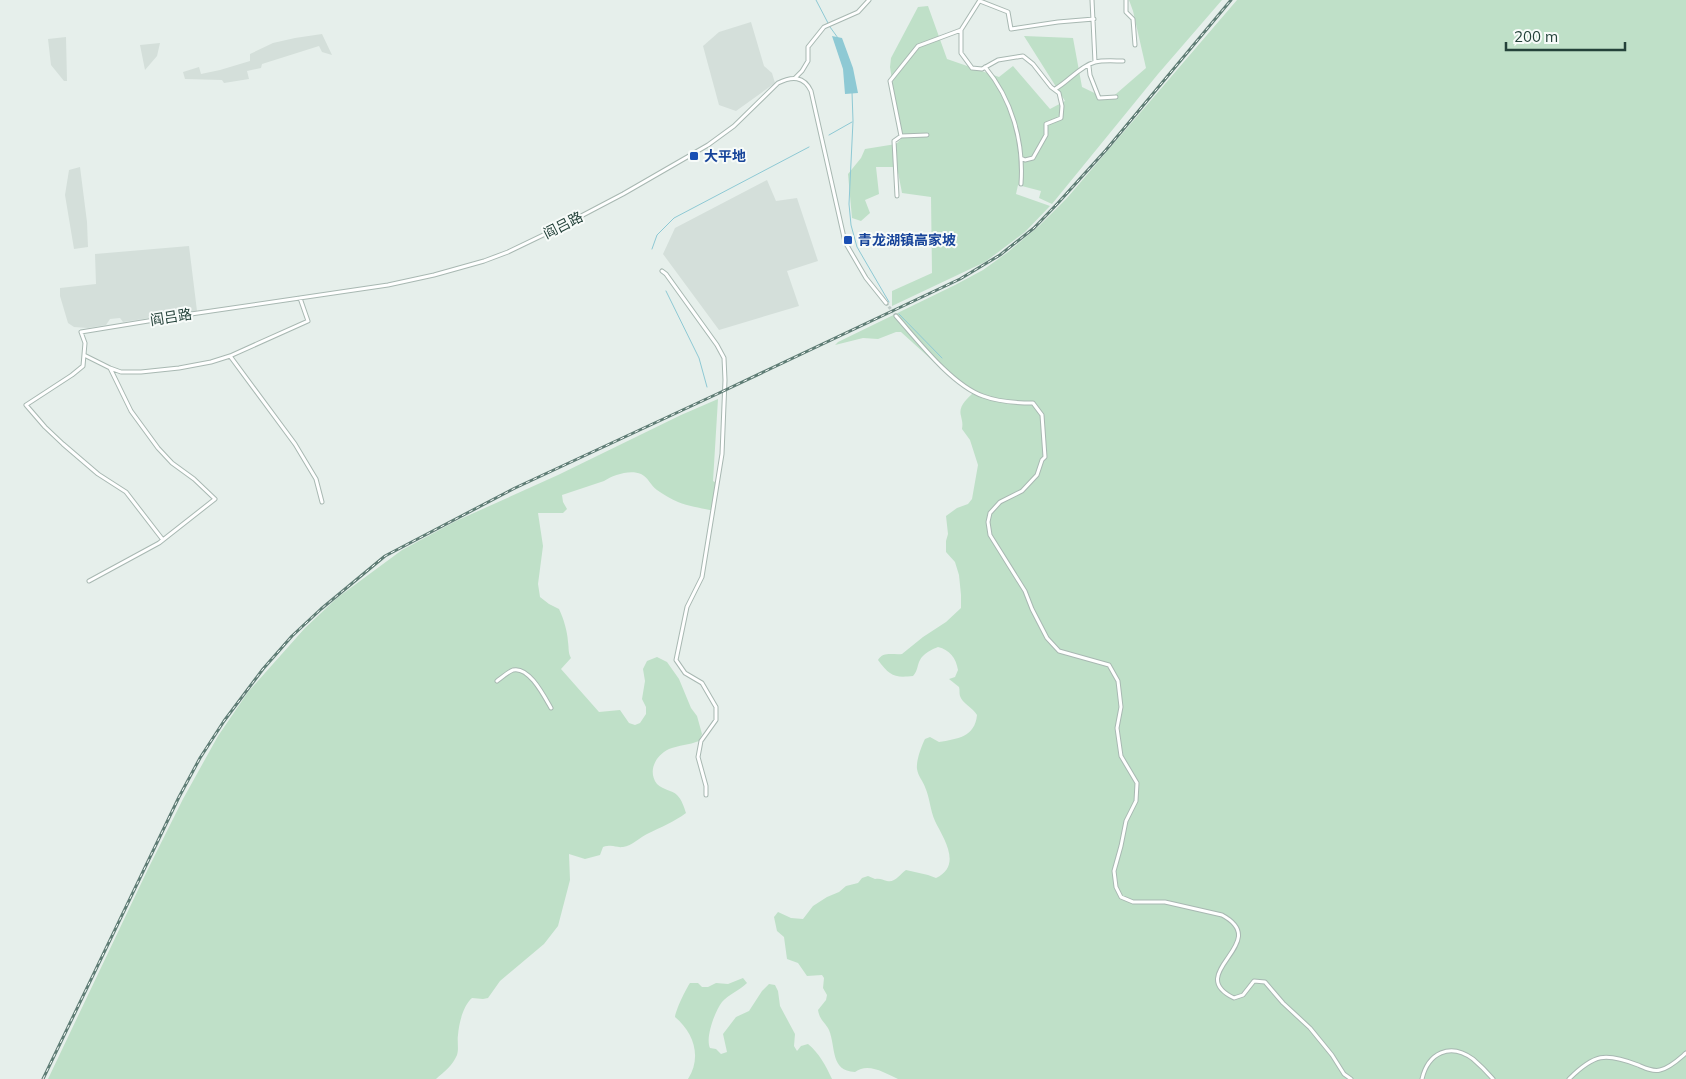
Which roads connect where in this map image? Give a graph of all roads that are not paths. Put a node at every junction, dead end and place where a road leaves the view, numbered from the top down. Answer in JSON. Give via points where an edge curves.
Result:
{"nodes":[{"id":1,"x":869,"y":0,"type":"edge"},
{"id":2,"x":980,"y":0,"type":"edge"},
{"id":3,"x":1092,"y":0,"type":"edge"},
{"id":4,"x":1126,"y":0,"type":"edge"},
{"id":5,"x":1094,"y":19,"type":"junction"},
{"id":6,"x":961,"y":30,"type":"junction"},
{"id":7,"x":1135,"y":45,"type":"dead end"},
{"id":8,"x":1123,"y":61,"type":"dead end"},
{"id":9,"x":1095,"y":62,"type":"junction"},
{"id":10,"x":1089,"y":66,"type":"junction"},
{"id":11,"x":985,"y":67,"type":"junction"},
{"id":12,"x":795,"y":78,"type":"junction"},
{"id":13,"x":1054,"y":89,"type":"junction"},
{"id":14,"x":1116,"y":97,"type":"dead end"},
{"id":15,"x":927,"y":135,"type":"dead end"},
{"id":16,"x":901,"y":136,"type":"junction"},
{"id":17,"x":1021,"y":158,"type":"junction"},
{"id":18,"x":1021,"y":184,"type":"dead end"},
{"id":19,"x":897,"y":196,"type":"dead end"},
{"id":20,"x":662,"y":271,"type":"dead end"},
{"id":21,"x":300,"y":298,"type":"junction"},
{"id":22,"x":886,"y":303,"type":"tunnel mouth"},
{"id":23,"x":896,"y":316,"type":"tunnel mouth"},
{"id":24,"x":84,"y":354,"type":"junction"},
{"id":25,"x":230,"y":356,"type":"junction"},
{"id":26,"x":110,"y":368,"type":"junction"},
{"id":27,"x":322,"y":502,"type":"dead end"},
{"id":28,"x":163,"y":540,"type":"junction"},
{"id":29,"x":89,"y":580,"type":"dead end"},
{"id":30,"x":497,"y":681,"type":"dead end"},
{"id":31,"x":551,"y":708,"type":"dead end"},
{"id":32,"x":706,"y":795,"type":"dead end"},
{"id":33,"x":1686,"y":1053,"type":"edge"},
{"id":34,"x":1351,"y":1079,"type":"edge"},
{"id":35,"x":1422,"y":1079,"type":"edge"},
{"id":36,"x":1493,"y":1079,"type":"edge"},
{"id":37,"x":1570,"y":1079,"type":"edge"}],
"edges":[{"from":1,"to":12,"type":"street","via":[[858,12],[824,27],[808,47],[808,61]]},
{"from":2,"to":5,"type":"street","via":[[1008,12],[1012,29]]},
{"from":2,"to":6,"type":"street"},
{"from":3,"to":5,"type":"street"},
{"from":4,"to":7,"type":"street","via":[[1126,12],[1133,18]]},
{"from":5,"to":9,"type":"street"},
{"from":6,"to":11,"type":"street","via":[[961,53],[972,68]]},
{"from":6,"to":16,"type":"street","via":[[918,46],[890,81]]},
{"from":8,"to":9,"type":"street"},
{"from":9,"to":10,"type":"street"},
{"from":10,"to":13,"type":"street"},
{"from":10,"to":14,"type":"street","via":[[1099,98]]},
{"from":11,"to":13,"type":"street","via":[[998,60],[1023,56]]},
{"from":11,"to":17,"type":"street","via":[[1002,92],[1018,133]]},
{"from":12,"to":21,"type":"street","name":"阎吕路","via":[[778,83],[734,126],[708,145],[623,194],[508,252],[417,279]]},
{"from":12,"to":22,"type":"street","via":[[804,82],[811,91],[845,242],[866,278]]},
{"from":13,"to":17,"type":"street","via":[[1059,93],[1062,106],[1060,118],[1046,124],[1046,135],[1033,158]]},
{"from":15,"to":16,"type":"street"},
{"from":16,"to":19,"type":"street","via":[[894,141]]},
{"from":17,"to":18,"type":"street"},
{"from":20,"to":32,"type":"street","via":[[718,345],[724,358],[722,454],[712,522],[702,576],[687,607],[676,660],[685,673],[702,683],[716,707],[716,720],[701,742],[698,757]]},
{"from":21,"to":24,"type":"street","name":"阎吕路","via":[[81,332]]},
{"from":21,"to":25,"type":"street","via":[[308,321]]},
{"from":23,"to":34,"type":"street","via":[[952,377],[982,396],[1033,403],[1042,415],[1045,457],[1036,476],[1022,491],[1000,502],[990,513],[990,535],[1025,591],[1047,638],[1059,651],[1109,665],[1118,681],[1120,756],[1137,783],[1136,801],[1126,821],[1114,872],[1121,897],[1133,902],[1165,902],[1229,919],[1235,925],[1239,938],[1218,970],[1219,985],[1224,993],[1234,998],[1243,995],[1254,981],[1265,982],[1283,1004],[1310,1028]]},
{"from":24,"to":26,"type":"street"},
{"from":24,"to":28,"type":"street","via":[[83,366],[26,405],[63,444],[98,474],[126,492]]},
{"from":25,"to":26,"type":"street","via":[[154,372]]},
{"from":25,"to":27,"type":"street","via":[[295,444],[316,479]]},
{"from":26,"to":28,"type":"street","via":[[131,411],[158,448],[215,499]]},
{"from":28,"to":29,"type":"street"},
{"from":30,"to":31,"type":"street","via":[[513,670],[524,671]]},
{"from":33,"to":37,"type":"street","via":[[1659,1071],[1616,1058],[1598,1057]]},
{"from":35,"to":36,"type":"street","via":[[1428,1064],[1440,1052],[1447,1050],[1467,1055]]}]}
